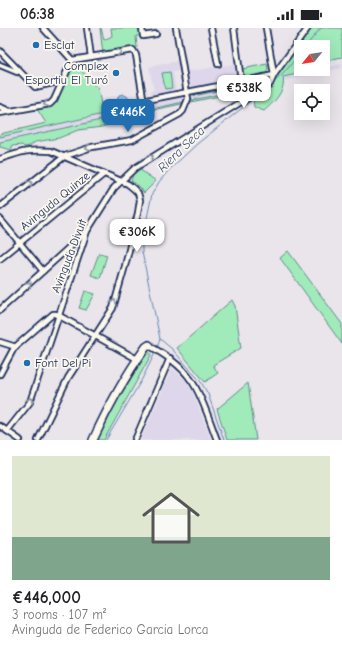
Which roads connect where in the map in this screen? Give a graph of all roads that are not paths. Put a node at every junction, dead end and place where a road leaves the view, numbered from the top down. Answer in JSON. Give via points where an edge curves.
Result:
{"nodes":[{"id":1,"x":43,"y":28,"type":"edge"},
{"id":2,"x":87,"y":28,"type":"edge"},
{"id":3,"x":142,"y":28,"type":"edge"},
{"id":4,"x":176,"y":28,"type":"edge"},
{"id":5,"x":211,"y":28,"type":"edge"},
{"id":6,"x":234,"y":28,"type":"edge"},
{"id":7,"x":266,"y":28,"type":"edge"},
{"id":8,"x":301,"y":28,"type":"edge"},
{"id":9,"x":308,"y":28,"type":"edge"},
{"id":10,"x":156,"y":34,"type":"dead end"},
{"id":11,"x":302,"y":36,"type":"junction"},
{"id":12,"x":0,"y":51,"type":"edge"},
{"id":13,"x":91,"y":57,"type":"junction"},
{"id":14,"x":72,"y":60,"type":"junction"},
{"id":15,"x":218,"y":64,"type":"dead end"},
{"id":16,"x":0,"y":66,"type":"edge"},
{"id":17,"x":19,"y":72,"type":"junction"},
{"id":18,"x":273,"y":77,"type":"junction"},
{"id":19,"x":62,"y":81,"type":"junction"},
{"id":20,"x":241,"y":82,"type":"junction"},
{"id":21,"x":187,"y":93,"type":"junction"},
{"id":22,"x":0,"y":107,"type":"edge"},
{"id":23,"x":10,"y":111,"type":"junction"},
{"id":24,"x":0,"y":113,"type":"edge"},
{"id":25,"x":64,"y":156,"type":"junction"},
{"id":26,"x":0,"y":159,"type":"edge"},
{"id":27,"x":104,"y":174,"type":"junction"},
{"id":28,"x":120,"y":181,"type":"junction"},
{"id":29,"x":0,"y":207,"type":"edge"},
{"id":30,"x":0,"y":219,"type":"edge"},
{"id":31,"x":87,"y":231,"type":"junction"},
{"id":32,"x":18,"y":243,"type":"junction"},
{"id":33,"x":0,"y":259,"type":"edge"},
{"id":34,"x":43,"y":271,"type":"junction"},
{"id":35,"x":0,"y":310,"type":"edge"},
{"id":36,"x":58,"y":315,"type":"junction"},
{"id":37,"x":95,"y":335,"type":"junction"},
{"id":38,"x":0,"y":342,"type":"edge"},
{"id":39,"x":150,"y":346,"type":"joint"},
{"id":40,"x":16,"y":347,"type":"junction"},
{"id":41,"x":170,"y":358,"type":"junction"},
{"id":42,"x":137,"y":359,"type":"junction"},
{"id":43,"x":0,"y":374,"type":"edge"},
{"id":44,"x":0,"y":426,"type":"edge"},
{"id":45,"x":7,"y":431,"type":"junction"},
{"id":46,"x":20,"y":440,"type":"edge"},
{"id":47,"x":38,"y":440,"type":"edge"},
{"id":48,"x":93,"y":440,"type":"edge"},
{"id":49,"x":135,"y":440,"type":"edge"},
{"id":50,"x":217,"y":440,"type":"edge"}],
"edges":[{"from":1,"to":14,"type":"street"},
{"from":2,"to":13,"type":"street"},
{"from":3,"to":10,"type":"street","via":[[143,36]]},
{"from":4,"to":21,"type":"street"},
{"from":5,"to":15,"type":"street"},
{"from":6,"to":20,"type":"street"},
{"from":7,"to":18,"type":"street"},
{"from":8,"to":11,"type":"street"},
{"from":9,"to":11,"type":"street","name":"Avinguda Divuit"},
{"from":11,"to":18,"type":"street","name":"Avinguda Divuit"},
{"from":12,"to":17,"type":"street"},
{"from":13,"to":14,"type":"street"},
{"from":13,"to":21,"type":"street","one_way":true,"via":[[133,50],[143,96],[147,100]]},
{"from":14,"to":19,"type":"street"},
{"from":16,"to":17,"type":"street"},
{"from":17,"to":19,"type":"street","via":[[35,87]]},
{"from":18,"to":20,"type":"street"},
{"from":28,"to":18,"type":"street","name":"Avinguda Divuit","one_way":true,"via":[[135,168],[270,84]]},
{"from":19,"to":23,"type":"street","one_way":true,"via":[[50,104]]},
{"from":20,"to":21,"type":"street"},
{"from":21,"to":25,"type":"street","one_way":true,"via":[[187,103],[180,114],[132,140],[92,146]]},
{"from":22,"to":23,"type":"street"},
{"from":23,"to":24,"type":"street"},
{"from":25,"to":26,"type":"street","via":[[38,150],[25,151]]},
{"from":25,"to":27,"type":"street"},
{"from":29,"to":25,"type":"street","one_way":true},
{"from":27,"to":28,"type":"street"},
{"from":27,"to":32,"type":"street","name":"Avinguda Quinze"},
{"from":28,"to":31,"type":"street","name":"Avinguda Divuit"},
{"from":37,"to":28,"type":"street","one_way":true,"via":[[112,308],[138,213],[138,193]]},
{"from":30,"to":32,"type":"street"},
{"from":31,"to":34,"type":"street"},
{"from":31,"to":36,"type":"street","name":"Avinguda Divuit"},
{"from":32,"to":33,"type":"street","name":"Avinguda Quinze"},
{"from":32,"to":34,"type":"street"},
{"from":35,"to":34,"type":"street","one_way":true},
{"from":36,"to":37,"type":"street"},
{"from":36,"to":40,"type":"street","via":[[53,314]]},
{"from":45,"to":36,"type":"street","name":"Avinguda Divuit","one_way":true,"via":[[30,402]]},
{"from":37,"to":42,"type":"street"},
{"from":37,"to":47,"type":"street","via":[[68,378]]},
{"from":38,"to":40,"type":"street"},
{"from":39,"to":41,"type":"street"},
{"from":39,"to":42,"type":"main road","via":[[146,347]]},
{"from":40,"to":43,"type":"street"},
{"from":41,"to":49,"type":"street"},
{"from":41,"to":50,"type":"street","via":[[194,384]]},
{"from":42,"to":48,"type":"main road"},
{"from":44,"to":45,"type":"street"},
{"from":45,"to":46,"type":"street"}]}
